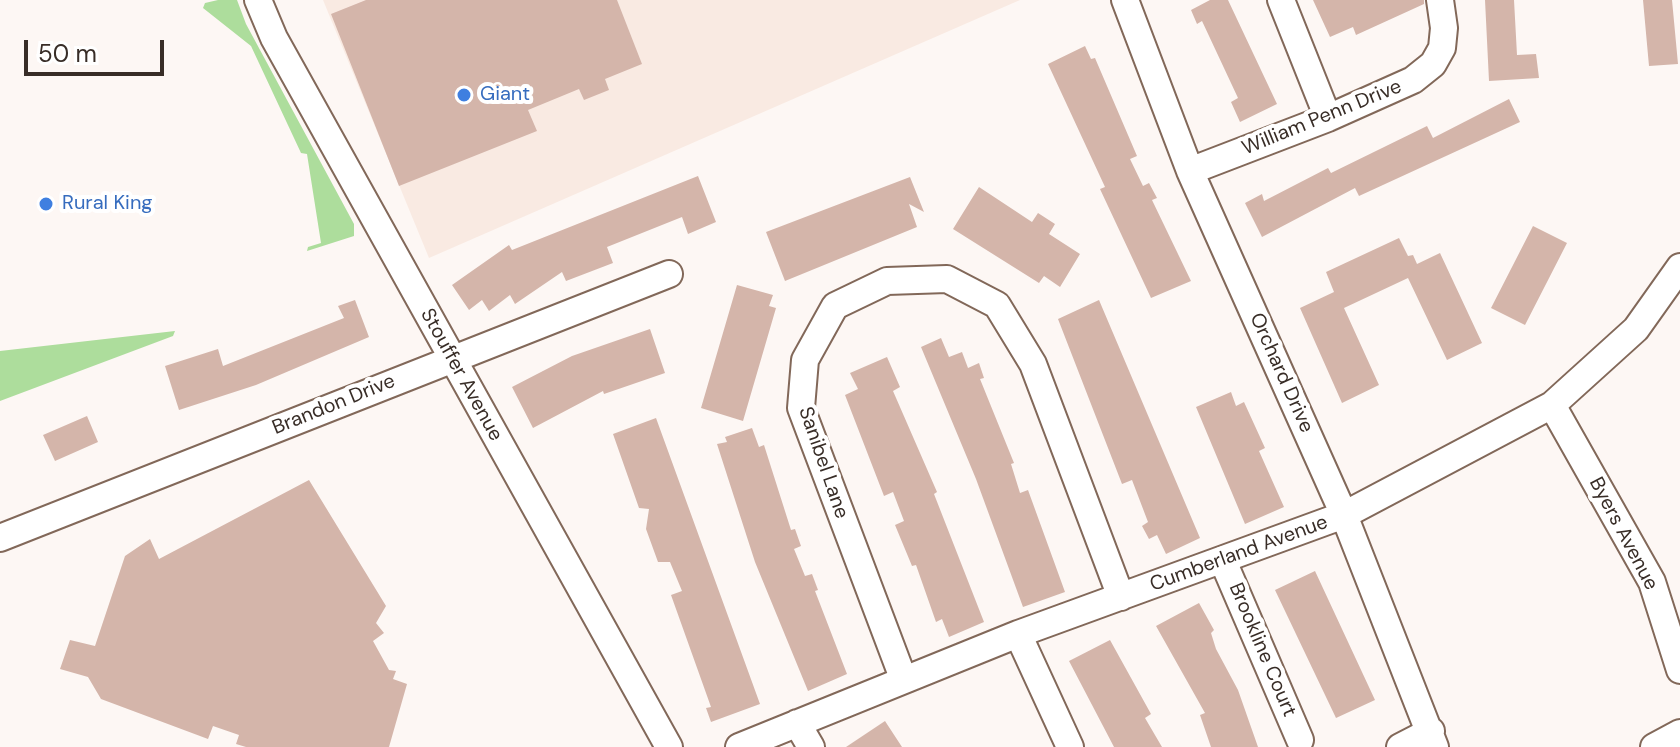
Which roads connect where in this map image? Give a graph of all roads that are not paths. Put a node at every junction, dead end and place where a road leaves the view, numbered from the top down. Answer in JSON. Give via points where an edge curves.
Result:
{"nodes":[{"id":1,"x":258,"y":0,"type":"edge"},
{"id":2,"x":1125,"y":0,"type":"edge"},
{"id":3,"x":1281,"y":0,"type":"edge"},
{"id":4,"x":1440,"y":0,"type":"edge"},
{"id":5,"x":1328,"y":118,"type":"junction"},
{"id":6,"x":1190,"y":171,"type":"junction"},
{"id":7,"x":1680,"y":267,"type":"edge"},
{"id":8,"x":669,"y":274,"type":"dead end"},
{"id":9,"x":452,"y":358,"type":"junction"},
{"id":10,"x":1552,"y":405,"type":"junction"},
{"id":11,"x":1344,"y":515,"type":"junction"},
{"id":12,"x":0,"y":538,"type":"edge"},
{"id":13,"x":1223,"y":561,"type":"junction"},
{"id":14,"x":1121,"y":597,"type":"junction"},
{"id":15,"x":1018,"y":634,"type":"junction"},
{"id":16,"x":1680,"y":670,"type":"edge"},
{"id":17,"x":903,"y":678,"type":"junction"},
{"id":18,"x":797,"y":723,"type":"junction"},
{"id":19,"x":1680,"y":733,"type":"edge"},
{"id":20,"x":1433,"y":739,"type":"edge"},
{"id":21,"x":1300,"y":740,"type":"dead end"},
{"id":22,"x":669,"y":747,"type":"edge"},
{"id":23,"x":739,"y":747,"type":"edge"},
{"id":24,"x":811,"y":747,"type":"edge"},
{"id":25,"x":1070,"y":747,"type":"edge"},
{"id":26,"x":1400,"y":747,"type":"edge"},
{"id":27,"x":1654,"y":747,"type":"edge"}],
"edges":[{"from":1,"to":9,"type":"street","name":"Stouffer Avenue","via":[[274,38]]},
{"from":2,"to":6,"type":"street","name":"Orchard Drive"},
{"from":3,"to":5,"type":"street"},
{"from":4,"to":5,"type":"street","name":"William Penn Drive","via":[[1442,48],[1433,64],[1413,80]]},
{"from":5,"to":6,"type":"street","name":"William Penn Drive"},
{"from":6,"to":11,"type":"street","name":"Orchard Drive"},
{"from":7,"to":10,"type":"street","name":"Cumberland Avenue","via":[[1636,329]]},
{"from":8,"to":9,"type":"street","name":"Brandon Drive"},
{"from":9,"to":12,"type":"street","name":"Brandon Drive"},
{"from":9,"to":22,"type":"street","name":"Stouffer Avenue"},
{"from":10,"to":11,"type":"street","name":"Cumberland Avenue"},
{"from":10,"to":16,"type":"street","name":"Byers Avenue","via":[[1652,582]]},
{"from":11,"to":13,"type":"street","name":"Cumberland Avenue"},
{"from":11,"to":20,"type":"street","name":"Orchard Drive"},
{"from":13,"to":14,"type":"street","name":"Cumberland Avenue"},
{"from":13,"to":21,"type":"street","name":"Brookline Court"},
{"from":14,"to":15,"type":"street","name":"Cumberland Avenue"},
{"from":14,"to":17,"type":"street","name":"Sanibel Lane","via":[[1033,364],[997,305],[947,279],[887,281],[835,306],[805,360],[801,408]]},
{"from":15,"to":17,"type":"street","name":"Cumberland Avenue"},
{"from":15,"to":25,"type":"street"},
{"from":17,"to":18,"type":"street","name":"Cumberland Avenue"},
{"from":18,"to":23,"type":"street","name":"Cumberland Avenue"},
{"from":18,"to":24,"type":"street"},
{"from":19,"to":27,"type":"street"},
{"from":20,"to":26,"type":"street"}]}
